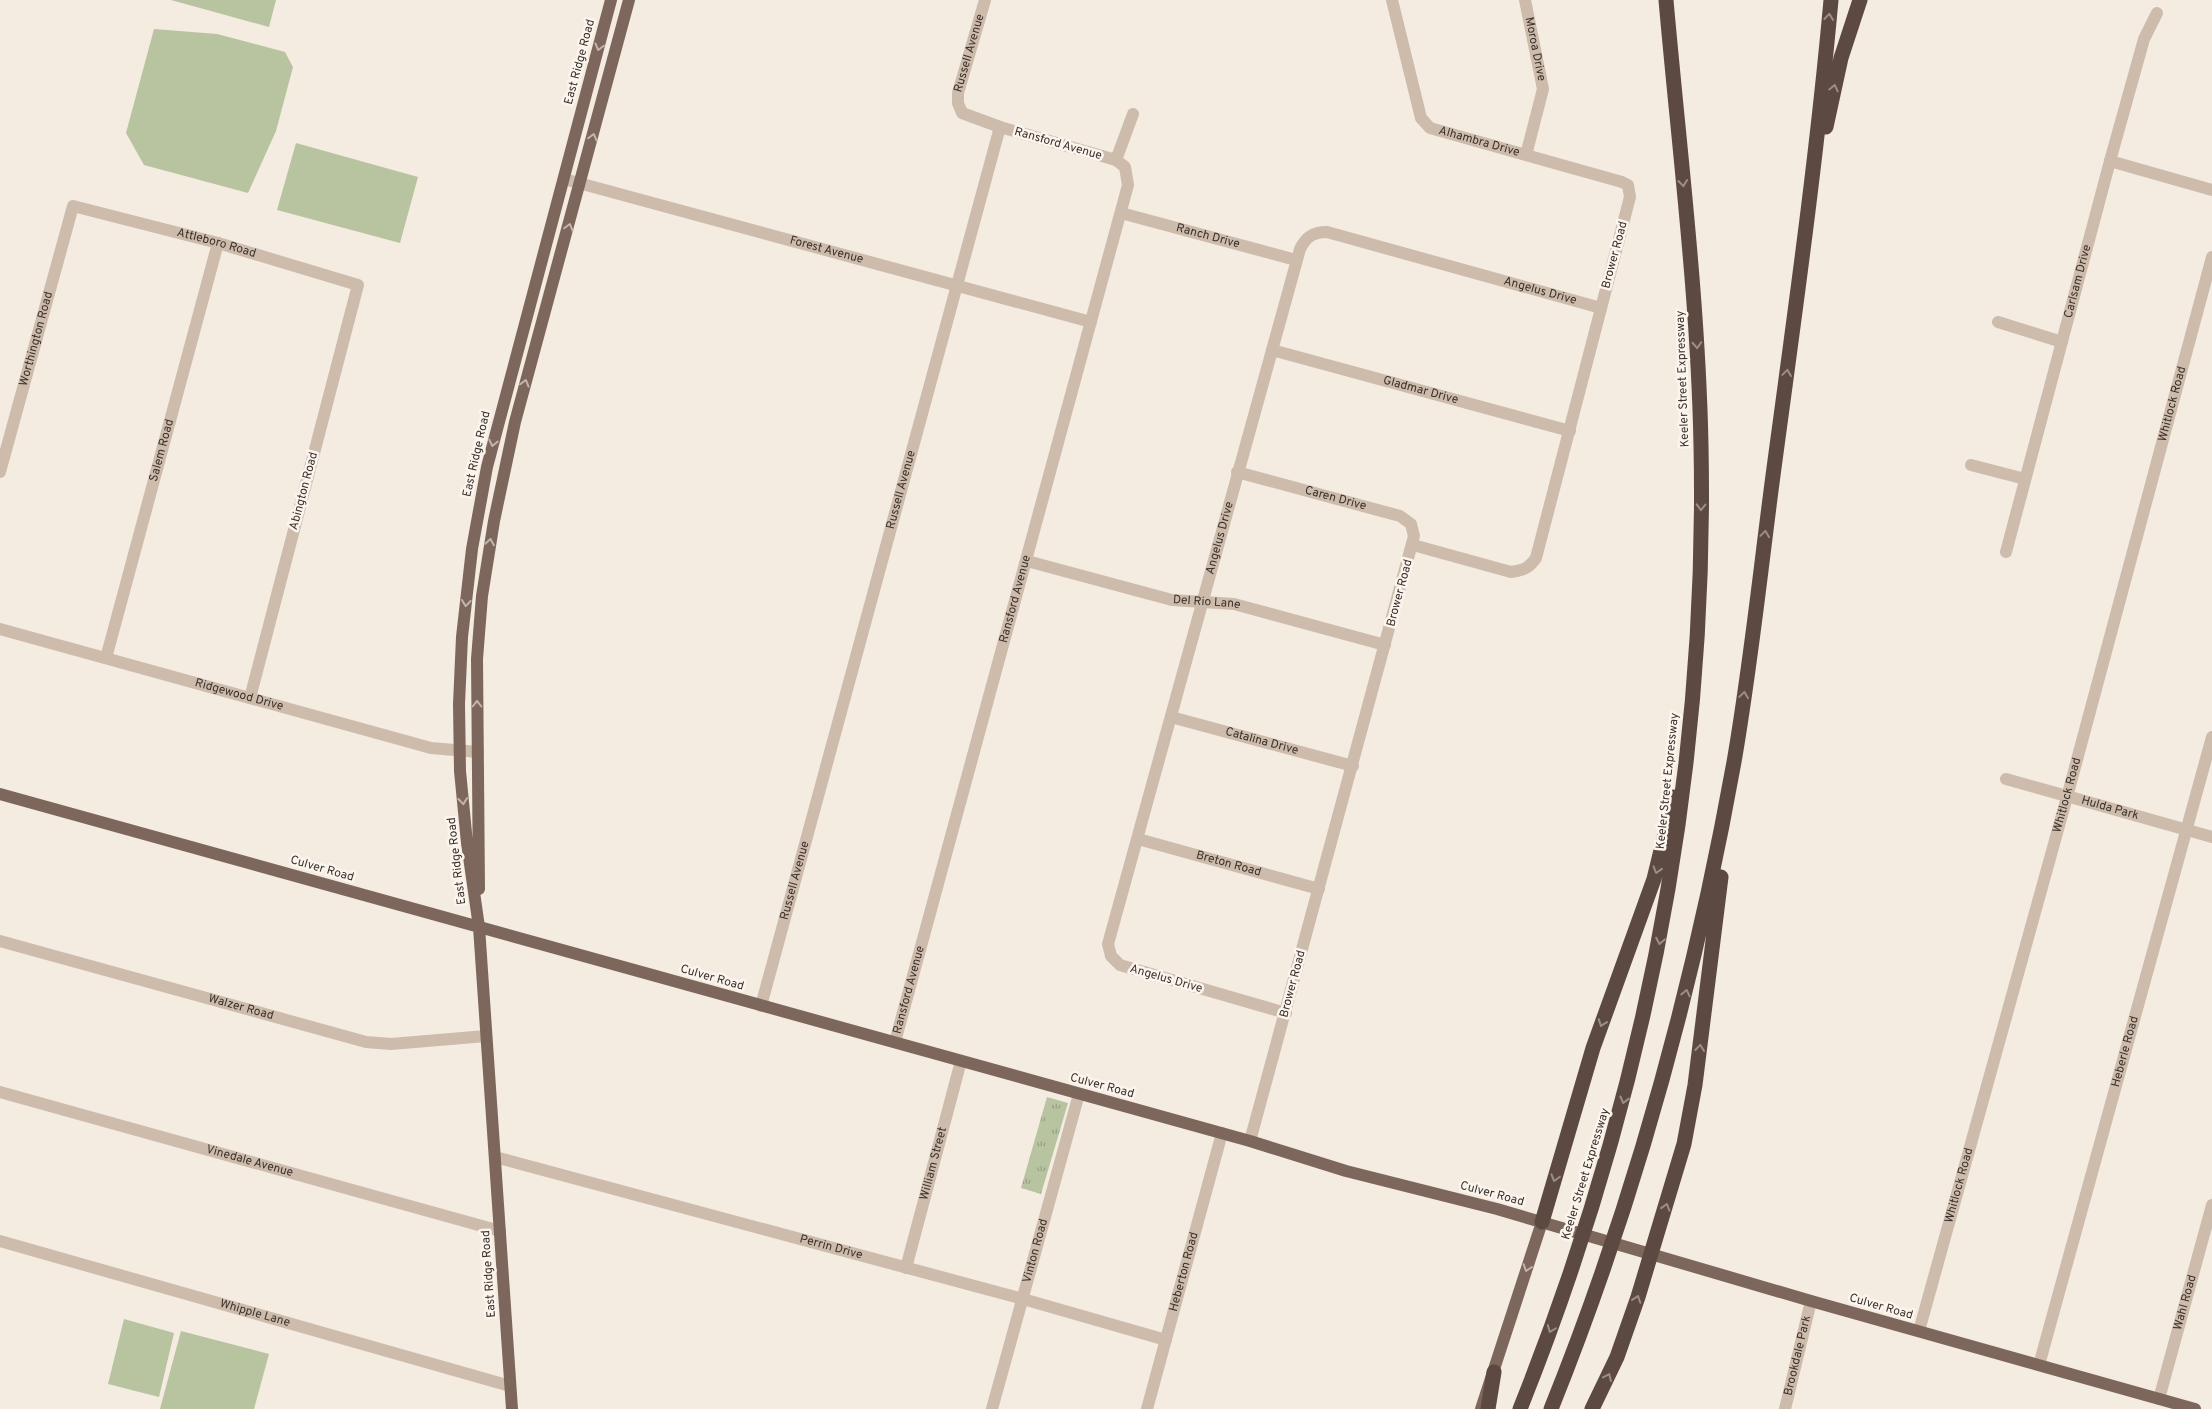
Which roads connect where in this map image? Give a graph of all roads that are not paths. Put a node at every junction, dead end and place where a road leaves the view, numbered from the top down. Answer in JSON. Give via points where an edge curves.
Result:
{"nodes":[{"id":1,"x":611,"y":0,"type":"edge"},
{"id":2,"x":629,"y":0,"type":"edge"},
{"id":3,"x":985,"y":0,"type":"edge"},
{"id":4,"x":1392,"y":0,"type":"edge"},
{"id":5,"x":1525,"y":0,"type":"edge"},
{"id":6,"x":1657,"y":0,"type":"edge"},
{"id":7,"x":1666,"y":0,"type":"edge"},
{"id":8,"x":1831,"y":0,"type":"edge"},
{"id":9,"x":1860,"y":0,"type":"edge"},
{"id":10,"x":2157,"y":14,"type":"dead end"},
{"id":11,"x":1133,"y":114,"type":"dead end"},
{"id":12,"x":1000,"y":127,"type":"junction"},
{"id":13,"x":1678,"y":134,"type":"junction"},
{"id":14,"x":1526,"y":155,"type":"junction"},
{"id":15,"x":1116,"y":160,"type":"junction"},
{"id":16,"x":2110,"y":161,"type":"junction"},
{"id":17,"x":564,"y":179,"type":"junction"},
{"id":18,"x":580,"y":184,"type":"junction"},
{"id":19,"x":1628,"y":185,"type":"joint"},
{"id":20,"x":2212,"y":190,"type":"edge"},
{"id":21,"x":73,"y":206,"type":"joint"},
{"id":22,"x":1121,"y":213,"type":"junction"},
{"id":23,"x":218,"y":243,"type":"junction"},
{"id":24,"x":2212,"y":257,"type":"edge"},
{"id":25,"x":1296,"y":260,"type":"junction"},
{"id":26,"x":1800,"y":274,"type":"junction"},
{"id":27,"x":358,"y":285,"type":"joint"},
{"id":28,"x":957,"y":285,"type":"junction"},
{"id":29,"x":1601,"y":308,"type":"junction"},
{"id":30,"x":1091,"y":322,"type":"junction"},
{"id":31,"x":1998,"y":322,"type":"dead end"},
{"id":32,"x":2062,"y":342,"type":"junction"},
{"id":33,"x":1272,"y":350,"type":"junction"},
{"id":34,"x":1570,"y":431,"type":"junction"},
{"id":35,"x":1971,"y":465,"type":"dead end"},
{"id":36,"x":0,"y":472,"type":"edge"},
{"id":37,"x":1238,"y":472,"type":"junction"},
{"id":38,"x":2025,"y":479,"type":"junction"},
{"id":39,"x":1413,"y":545,"type":"junction"},
{"id":40,"x":2006,"y":552,"type":"dead end"},
{"id":41,"x":1027,"y":560,"type":"junction"},
{"id":42,"x":1203,"y":602,"type":"junction"},
{"id":43,"x":0,"y":629,"type":"edge"},
{"id":44,"x":1385,"y":645,"type":"junction"},
{"id":45,"x":106,"y":658,"type":"junction"},
{"id":46,"x":1693,"y":685,"type":"junction"},
{"id":47,"x":250,"y":698,"type":"junction"},
{"id":48,"x":1171,"y":717,"type":"junction"},
{"id":49,"x":2212,"y":737,"type":"edge"},
{"id":50,"x":1737,"y":744,"type":"junction"},
{"id":51,"x":460,"y":752,"type":"junction"},
{"id":52,"x":478,"y":752,"type":"junction"},
{"id":53,"x":1353,"y":766,"type":"junction"},
{"id":54,"x":2006,"y":780,"type":"dead end"},
{"id":55,"x":0,"y":794,"type":"edge"},
{"id":56,"x":2067,"y":796,"type":"junction"},
{"id":57,"x":2187,"y":830,"type":"junction"},
{"id":58,"x":2212,"y":837,"type":"edge"},
{"id":59,"x":1138,"y":839,"type":"junction"},
{"id":60,"x":1319,"y":889,"type":"junction"},
{"id":61,"x":479,"y":927,"type":"junction"},
{"id":62,"x":0,"y":941,"type":"edge"},
{"id":63,"x":761,"y":1006,"type":"junction"},
{"id":64,"x":1286,"y":1012,"type":"junction"},
{"id":65,"x":486,"y":1036,"type":"junction"},
{"id":66,"x":895,"y":1042,"type":"junction"},
{"id":67,"x":961,"y":1062,"type":"junction"},
{"id":68,"x":0,"y":1092,"type":"edge"},
{"id":69,"x":1079,"y":1094,"type":"junction"},
{"id":70,"x":1222,"y":1133,"type":"junction"},
{"id":71,"x":1250,"y":1141,"type":"junction"},
{"id":72,"x":495,"y":1157,"type":"junction"},
{"id":73,"x":2212,"y":1205,"type":"edge"},
{"id":74,"x":1542,"y":1222,"type":"junction"},
{"id":75,"x":500,"y":1231,"type":"junction"},
{"id":76,"x":0,"y":1241,"type":"edge"},
{"id":77,"x":1652,"y":1254,"type":"junction"},
{"id":78,"x":906,"y":1268,"type":"junction"},
{"id":79,"x":1023,"y":1299,"type":"junction"},
{"id":80,"x":1811,"y":1301,"type":"junction"},
{"id":81,"x":1919,"y":1331,"type":"junction"},
{"id":82,"x":1166,"y":1340,"type":"junction"},
{"id":83,"x":2038,"y":1365,"type":"junction"},
{"id":84,"x":1494,"y":1372,"type":"junction"},
{"id":85,"x":510,"y":1386,"type":"junction"},
{"id":86,"x":2159,"y":1399,"type":"junction"},
{"id":87,"x":512,"y":1409,"type":"edge"},
{"id":88,"x":992,"y":1409,"type":"edge"},
{"id":89,"x":1147,"y":1409,"type":"edge"},
{"id":90,"x":1480,"y":1409,"type":"edge"},
{"id":91,"x":1488,"y":1409,"type":"edge"},
{"id":92,"x":1520,"y":1409,"type":"edge"},
{"id":93,"x":1551,"y":1409,"type":"edge"},
{"id":94,"x":1592,"y":1409,"type":"edge"},
{"id":95,"x":1785,"y":1409,"type":"edge"},
{"id":96,"x":2195,"y":1409,"type":"edge"}],
"edges":[{"from":1,"to":17,"type":"main road","name":"East Ridge Road","one_way":true},
{"from":18,"to":2,"type":"main road","name":"East Ridge Road","one_way":true},
{"from":3,"to":12,"type":"street","name":"Russell Avenue","via":[[958,93],[958,103],[966,116]]},
{"from":4,"to":14,"type":"street","name":"Alhambra Drive","via":[[1421,118],[1426,124],[1438,131]]},
{"from":5,"to":14,"type":"street","name":"Moroa Drive","via":[[1543,89]]},
{"from":6,"to":13,"type":"highway"},
{"from":7,"to":13,"type":"highway"},
{"from":26,"to":8,"type":"highway","one_way":true},
{"from":26,"to":9,"type":"highway","one_way":true,"via":[[1834,90]]},
{"from":10,"to":16,"type":"street","name":"Carlsam Drive","via":[[2144,39]]},
{"from":11,"to":15,"type":"street","name":"Ransford Avenue"},
{"from":12,"to":15,"type":"street","name":"Ransford Avenue"},
{"from":12,"to":28,"type":"street","name":"Russell Avenue"},
{"from":13,"to":46,"type":"highway","name":"Keeler Street Expressway","one_way":true,"via":[[1694,289],[1701,436],[1700,546]]},
{"from":14,"to":19,"type":"street","name":"Alhambra Drive"},
{"from":15,"to":22,"type":"street","name":"Ransford Avenue","via":[[1125,167],[1129,178]]},
{"from":16,"to":20,"type":"street"},
{"from":16,"to":32,"type":"street","name":"Carlsam Drive"},
{"from":17,"to":18,"type":"street","name":"Forest Avenue"},
{"from":17,"to":51,"type":"main road","name":"East Ridge Road","one_way":true,"via":[[503,403],[480,503],[462,637]]},
{"from":18,"to":28,"type":"street","name":"Forest Avenue"},
{"from":52,"to":18,"type":"main road","name":"East Ridge Road","one_way":true,"via":[[478,644],[494,522],[514,422]]},
{"from":19,"to":29,"type":"street","name":"Brower Road","via":[[1629,204]]},
{"from":21,"to":23,"type":"street","name":"Attleboro Road"},
{"from":21,"to":36,"type":"street","name":"Worthington Road"},
{"from":22,"to":25,"type":"street","name":"Ranch Drive"},
{"from":22,"to":30,"type":"street","name":"Ransford Avenue"},
{"from":23,"to":27,"type":"street","name":"Attleboro Road"},
{"from":23,"to":45,"type":"street","name":"Salem Road"},
{"from":24,"to":56,"type":"street","name":"Whitlock Road"},
{"from":25,"to":29,"type":"street","name":"Angelus Drive","via":[[1308,237],[1327,232]]},
{"from":25,"to":33,"type":"street","name":"Angelus Drive"},
{"from":50,"to":26,"type":"highway","one_way":true},
{"from":27,"to":47,"type":"street","name":"Abington Road"},
{"from":28,"to":30,"type":"street","name":"Forest Avenue"},
{"from":28,"to":63,"type":"street","name":"Russell Avenue"},
{"from":29,"to":34,"type":"street","name":"Brower Road"},
{"from":30,"to":41,"type":"street","name":"Ransford Avenue"},
{"from":31,"to":32,"type":"street"},
{"from":32,"to":38,"type":"street","name":"Carlsam Drive"},
{"from":33,"to":34,"type":"street","name":"Gladmar Drive"},
{"from":33,"to":37,"type":"street","name":"Angelus Drive"},
{"from":34,"to":39,"type":"street","name":"Brower Road","via":[[1536,558],[1530,567],[1511,572]]},
{"from":35,"to":38,"type":"street"},
{"from":37,"to":39,"type":"street","name":"Caren Drive","via":[[1400,516],[1414,530]]},
{"from":37,"to":42,"type":"street","name":"Angelus Drive"},
{"from":38,"to":40,"type":"street","name":"Carlsam Drive"},
{"from":39,"to":44,"type":"street","name":"Brower Road"},
{"from":41,"to":42,"type":"street","name":"Del Rio Lane","via":[[1172,600]]},
{"from":41,"to":66,"type":"street","name":"Ransford Avenue"},
{"from":42,"to":44,"type":"street","name":"Del Rio Lane","via":[[1234,604]]},
{"from":42,"to":48,"type":"street","name":"Angelus Drive"},
{"from":43,"to":45,"type":"street","name":"Ridgewood Drive"},
{"from":44,"to":53,"type":"street","name":"Brower Road"},
{"from":45,"to":47,"type":"street","name":"Ridgewood Drive"},
{"from":46,"to":74,"type":"highway","one_way":true,"via":[[1662,852],[1593,1048]]},
{"from":46,"to":92,"type":"highway","name":"Keeler Street Expressway","one_way":true,"via":[[1681,810],[1661,937],[1634,1059],[1574,1267]]},
{"from":47,"to":51,"type":"street","name":"Ridgewood Drive","via":[[420,745]]},
{"from":48,"to":53,"type":"street","name":"Catalina Drive"},
{"from":48,"to":59,"type":"street","name":"Angelus Drive"},
{"from":49,"to":57,"type":"street","name":"Heberle Road"},
{"from":77,"to":50,"type":"highway","one_way":true,"via":[[1692,1108]]},
{"from":93,"to":50,"type":"highway","one_way":true,"via":[[1604,1273],[1661,1093],[1708,894]]},
{"from":51,"to":52,"type":"street","name":"Ridgewood Drive"},
{"from":51,"to":61,"type":"main road","name":"East Ridge Road","one_way":true,"via":[[467,843]]},
{"from":52,"to":61,"type":"main road","name":"East Ridge Road"},
{"from":53,"to":60,"type":"street","name":"Brower Road"},
{"from":54,"to":56,"type":"street","name":"Hulda Park"},
{"from":55,"to":61,"type":"main road","name":"Culver Road"},
{"from":56,"to":57,"type":"street","name":"Hulda Park"},
{"from":56,"to":81,"type":"street","name":"Whitlock Road"},
{"from":57,"to":58,"type":"street","name":"Hulda Park"},
{"from":57,"to":83,"type":"street","name":"Heberle Road"},
{"from":59,"to":60,"type":"street","name":"Breton Road"},
{"from":59,"to":64,"type":"street","name":"Angelus Drive","via":[[1108,944],[1114,961],[1133,970]]},
{"from":60,"to":64,"type":"street","name":"Brower Road"},
{"from":61,"to":63,"type":"main road","name":"Culver Road"},
{"from":61,"to":65,"type":"main road","name":"East Ridge Road"},
{"from":62,"to":65,"type":"street","name":"Walzer Road","via":[[366,1042],[391,1044]]},
{"from":63,"to":66,"type":"main road","name":"Culver Road"},
{"from":64,"to":71,"type":"street","name":"Brower Road"},
{"from":65,"to":72,"type":"main road","name":"East Ridge Road"},
{"from":66,"to":67,"type":"main road","name":"Culver Road"},
{"from":67,"to":69,"type":"main road","name":"Culver Road"},
{"from":67,"to":78,"type":"street","name":"William Street"},
{"from":68,"to":75,"type":"street","name":"Vinedale Avenue"},
{"from":69,"to":70,"type":"main road","name":"Culver Road"},
{"from":69,"to":79,"type":"street","name":"Vinton Road"},
{"from":70,"to":71,"type":"main road","name":"Culver Road"},
{"from":70,"to":82,"type":"street","name":"Heberton Road"},
{"from":71,"to":74,"type":"main road","name":"Culver Road","via":[[1346,1171]]},
{"from":72,"to":75,"type":"main road","name":"East Ridge Road"},
{"from":72,"to":78,"type":"street","name":"Perrin Drive"},
{"from":73,"to":86,"type":"street","name":"Wahl Road"},
{"from":74,"to":77,"type":"main road","name":"Culver Road"},
{"from":74,"to":84,"type":"main road","one_way":true},
{"from":75,"to":85,"type":"main road","name":"East Ridge Road"},
{"from":76,"to":85,"type":"street","name":"Whipple Lane"},
{"from":77,"to":80,"type":"main road","name":"Culver Road"},
{"from":94,"to":77,"type":"highway","one_way":true,"via":[[1620,1348]]},
{"from":78,"to":79,"type":"street","name":"Perrin Drive"},
{"from":79,"to":82,"type":"street","name":"Perrin Drive"},
{"from":79,"to":88,"type":"street","name":"Vinton Road"},
{"from":80,"to":81,"type":"main road","name":"Culver Road"},
{"from":80,"to":95,"type":"street","name":"Brookdale Park"},
{"from":81,"to":83,"type":"main road","name":"Culver Road"},
{"from":82,"to":89,"type":"street","name":"Heberton Road"},
{"from":83,"to":86,"type":"main road","name":"Culver Road"},
{"from":84,"to":90,"type":"main road"},
{"from":84,"to":91,"type":"highway"},
{"from":85,"to":87,"type":"main road","name":"East Ridge Road"},
{"from":86,"to":96,"type":"main road","name":"Culver Road"}]}
